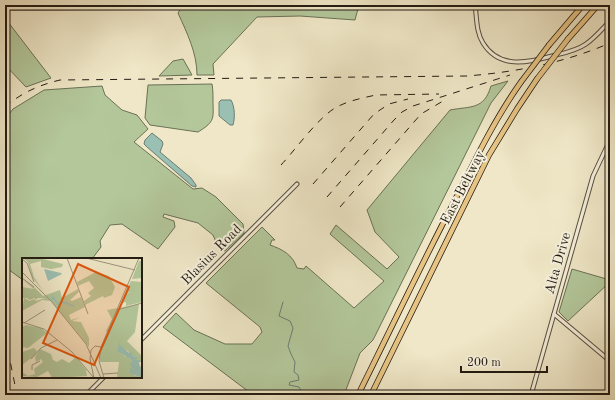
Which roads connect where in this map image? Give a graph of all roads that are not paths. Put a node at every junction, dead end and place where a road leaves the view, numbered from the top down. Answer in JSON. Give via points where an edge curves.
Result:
{"nodes":[{"id":1,"x":440,"y":5,"type":"edge"},
{"id":2,"x":475,"y":5,"type":"edge"},
{"id":3,"x":583,"y":5,"type":"edge"},
{"id":4,"x":598,"y":5,"type":"edge"},
{"id":5,"x":180,"y":6,"type":"edge"},
{"id":6,"x":5,"y":8,"type":"edge"},
{"id":7,"x":610,"y":21,"type":"edge"},
{"id":8,"x":610,"y":140,"type":"edge"},
{"id":9,"x":297,"y":184,"type":"dead end"},
{"id":10,"x":554,"y":314,"type":"junction"},
{"id":11,"x":142,"y":339,"type":"edge"},
{"id":12,"x":610,"y":361,"type":"edge"},
{"id":13,"x":103,"y":378,"type":"edge"},
{"id":14,"x":86,"y":395,"type":"edge"},
{"id":15,"x":358,"y":395,"type":"edge"},
{"id":16,"x":371,"y":395,"type":"edge"},
{"id":17,"x":531,"y":395,"type":"edge"}],
"edges":[{"from":1,"to":5,"type":"street"},
{"from":2,"to":7,"type":"street","via":[[478,32],[483,43],[499,58],[513,63],[527,62],[579,48],[592,40]]},
{"from":3,"to":15,"type":"highway","name":"East Beltway","bridge":true,"via":[[549,45],[500,114]]},
{"from":4,"to":16,"type":"highway","name":"East Beltway","bridge":true,"via":[[537,80],[490,155]]},
{"from":5,"to":6,"type":"street"},
{"from":8,"to":10,"type":"street","name":"Alta Drive","via":[[593,176]]},
{"from":9,"to":11,"type":"street","name":"Blasius Road"},
{"from":10,"to":12,"type":"street"},
{"from":10,"to":17,"type":"street","name":"Alta Drive"},
{"from":13,"to":14,"type":"street"}]}
